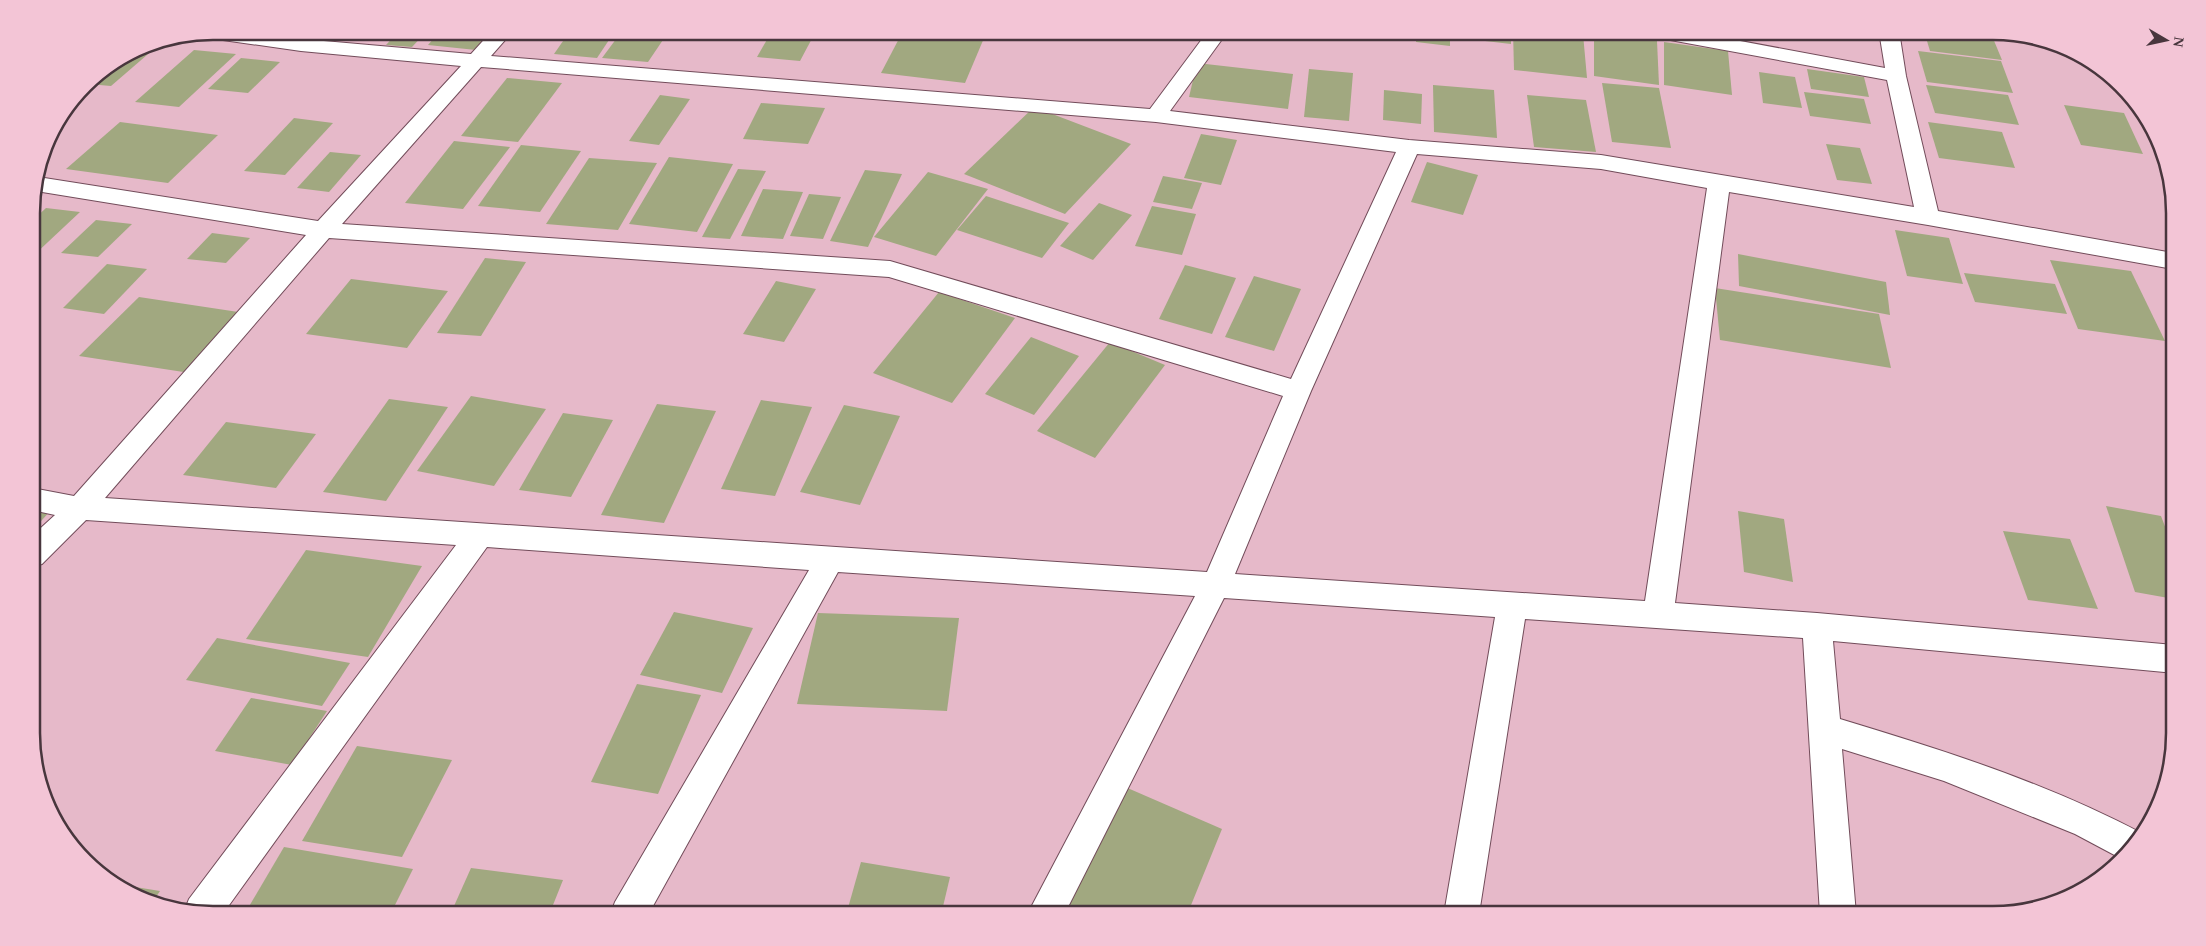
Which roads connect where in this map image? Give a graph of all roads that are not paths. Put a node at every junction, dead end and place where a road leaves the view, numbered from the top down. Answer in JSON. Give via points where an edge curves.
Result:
{"nodes":[{"id":1,"x":266,"y":40,"type":"edge"},
{"id":2,"x":495,"y":40,"type":"edge"},
{"id":3,"x":1211,"y":40,"type":"edge"},
{"id":4,"x":1702,"y":40,"type":"edge"},
{"id":5,"x":1890,"y":40,"type":"edge"},
{"id":6,"x":476,"y":61,"type":"junction"},
{"id":7,"x":1896,"y":76,"type":"junction"},
{"id":8,"x":1156,"y":116,"type":"junction"},
{"id":9,"x":1410,"y":147,"type":"junction"},
{"id":10,"x":1719,"y":183,"type":"junction"},
{"id":11,"x":42,"y":185,"type":"edge"},
{"id":12,"x":1928,"y":217,"type":"junction"},
{"id":13,"x":323,"y":230,"type":"junction"},
{"id":14,"x":2166,"y":260,"type":"edge"},
{"id":15,"x":1298,"y":391,"type":"junction"},
{"id":16,"x":40,"y":500,"type":"edge"},
{"id":17,"x":80,"y":508,"type":"junction"},
{"id":18,"x":479,"y":536,"type":"junction"},
{"id":19,"x":40,"y":547,"type":"edge"},
{"id":20,"x":830,"y":559,"type":"junction"},
{"id":21,"x":1216,"y":585,"type":"junction"},
{"id":22,"x":1512,"y":605,"type":"junction"},
{"id":23,"x":1658,"y":615,"type":"junction"},
{"id":24,"x":1817,"y":626,"type":"junction"},
{"id":25,"x":2166,"y":658,"type":"edge"},
{"id":26,"x":1824,"y":729,"type":"junction"},
{"id":27,"x":2126,"y":843,"type":"edge"},
{"id":28,"x":206,"y":906,"type":"edge"},
{"id":29,"x":633,"y":906,"type":"edge"},
{"id":30,"x":1050,"y":906,"type":"edge"},
{"id":31,"x":1462,"y":906,"type":"edge"},
{"id":32,"x":1837,"y":906,"type":"edge"}],
"edges":[{"from":1,"to":6,"type":"street"},
{"from":2,"to":6,"type":"street"},
{"from":3,"to":8,"type":"street"},
{"from":4,"to":7,"type":"street"},
{"from":5,"to":7,"type":"street"},
{"from":6,"to":8,"type":"street"},
{"from":6,"to":13,"type":"street"},
{"from":7,"to":12,"type":"street"},
{"from":8,"to":9,"type":"street"},
{"from":9,"to":10,"type":"street","via":[[1601,162]]},
{"from":9,"to":15,"type":"street"},
{"from":10,"to":12,"type":"street"},
{"from":10,"to":23,"type":"street"},
{"from":11,"to":13,"type":"street"},
{"from":12,"to":14,"type":"street"},
{"from":13,"to":15,"type":"street","via":[[890,269]]},
{"from":13,"to":17,"type":"street"},
{"from":15,"to":21,"type":"street"},
{"from":16,"to":17,"type":"street"},
{"from":17,"to":18,"type":"street"},
{"from":17,"to":19,"type":"street"},
{"from":18,"to":20,"type":"street"},
{"from":18,"to":28,"type":"street"},
{"from":20,"to":21,"type":"street"},
{"from":20,"to":29,"type":"street"},
{"from":21,"to":22,"type":"street"},
{"from":21,"to":30,"type":"street"},
{"from":22,"to":23,"type":"street"},
{"from":22,"to":31,"type":"street"},
{"from":23,"to":24,"type":"street"},
{"from":24,"to":25,"type":"street"},
{"from":24,"to":26,"type":"street"},
{"from":26,"to":27,"type":"street","via":[[1945,766],[2087,822]]},
{"from":26,"to":32,"type":"street"}]}
